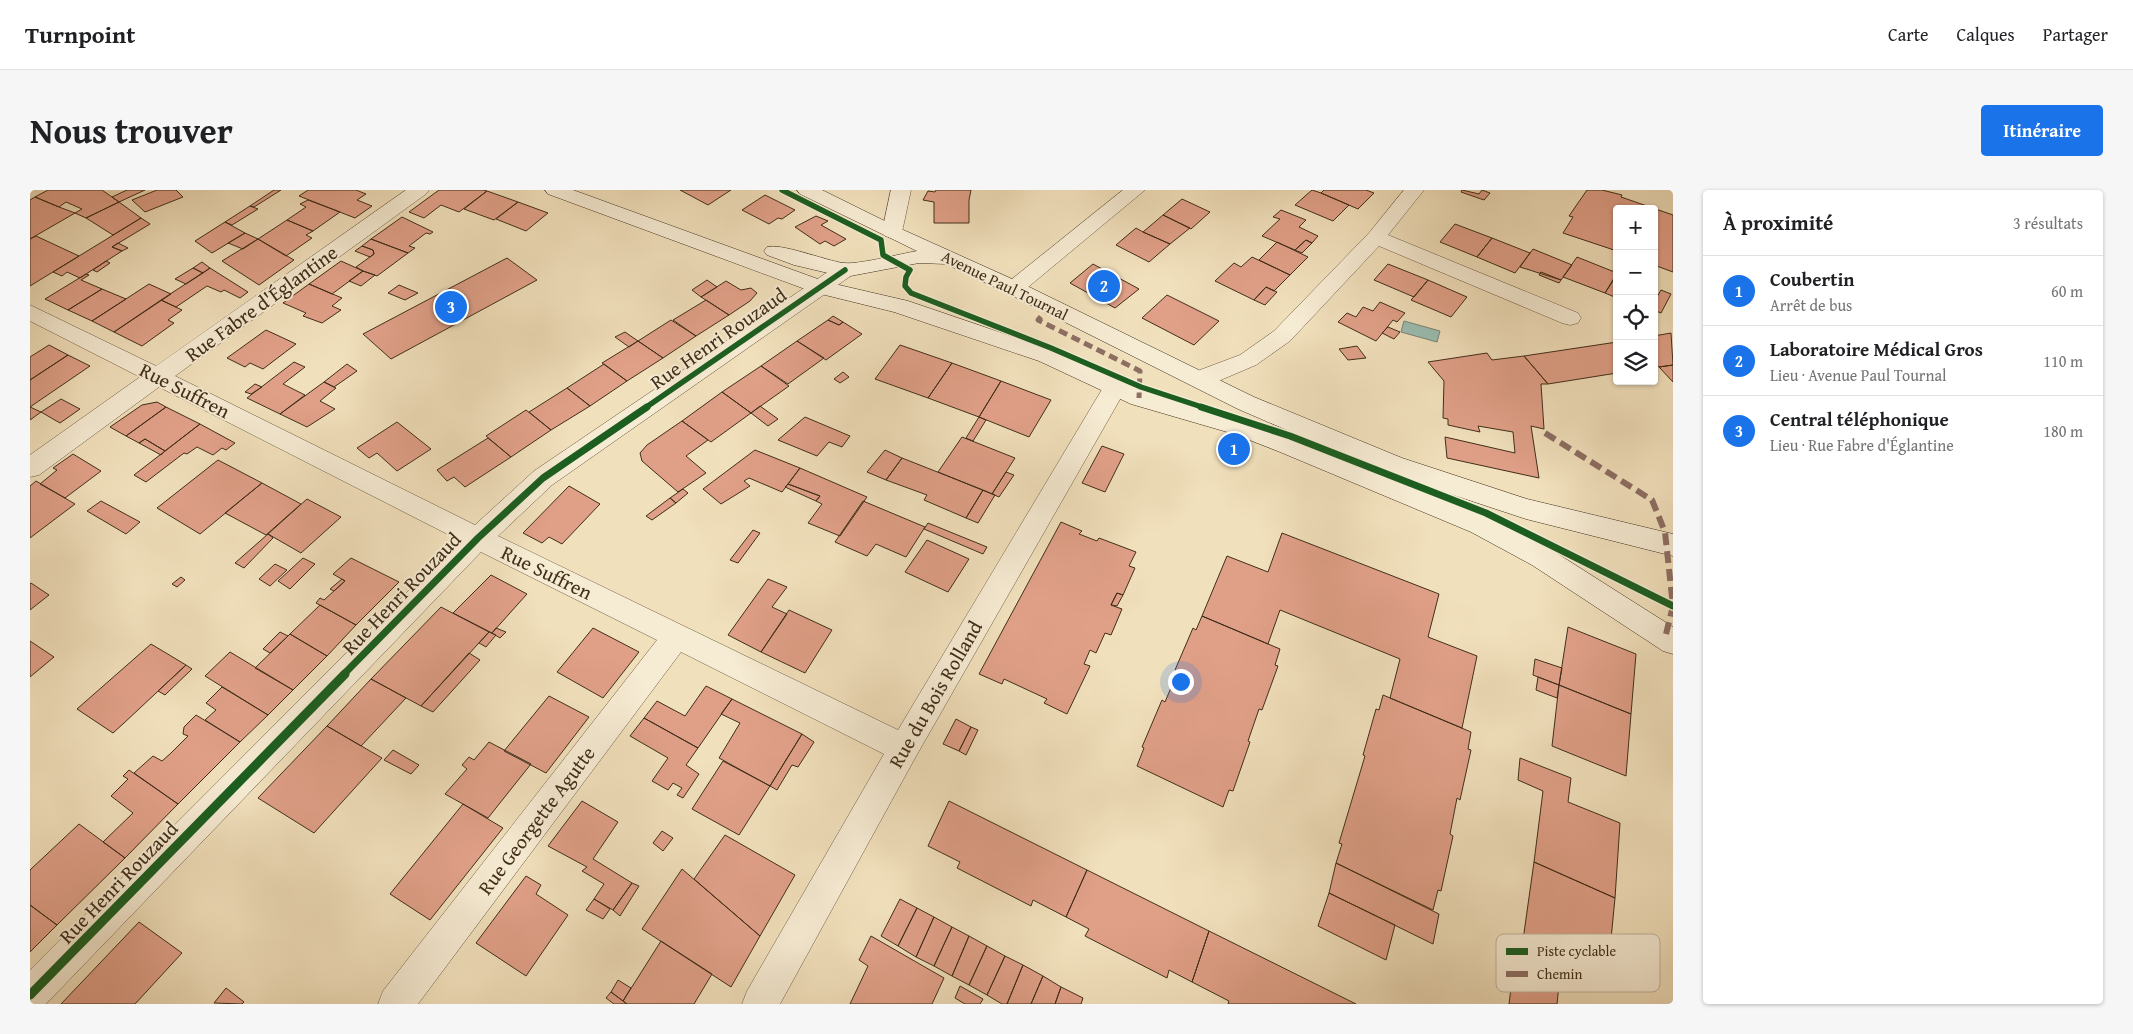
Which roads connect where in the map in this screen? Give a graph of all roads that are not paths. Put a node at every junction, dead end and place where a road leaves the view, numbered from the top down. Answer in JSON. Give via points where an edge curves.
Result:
{"nodes":[{"id":1,"x":419,"y":190,"type":"edge"},
{"id":2,"x":555,"y":190,"type":"edge"},
{"id":3,"x":597,"y":190,"type":"edge"},
{"id":4,"x":807,"y":190,"type":"edge"},
{"id":5,"x":901,"y":190,"type":"edge"},
{"id":6,"x":1135,"y":190,"type":"edge"},
{"id":7,"x":1414,"y":190,"type":"edge"},
{"id":8,"x":892,"y":232,"type":"junction"},
{"id":9,"x":1376,"y":237,"type":"junction"},
{"id":10,"x":894,"y":260,"type":"junction"},
{"id":11,"x":953,"y":260,"type":"junction"},
{"id":12,"x":845,"y":270,"type":"junction"},
{"id":13,"x":820,"y":287,"type":"junction"},
{"id":14,"x":1014,"y":288,"type":"junction"},
{"id":15,"x":900,"y":306,"type":"junction"},
{"id":16,"x":30,"y":312,"type":"edge"},
{"id":17,"x":1570,"y":318,"type":"dead end"},
{"id":18,"x":158,"y":377,"type":"junction"},
{"id":19,"x":1203,"y":380,"type":"junction"},
{"id":20,"x":1115,"y":386,"type":"junction"},
{"id":21,"x":30,"y":468,"type":"edge"},
{"id":22,"x":478,"y":538,"type":"junction"},
{"id":23,"x":1673,"y":545,"type":"edge"},
{"id":24,"x":1548,"y":562,"type":"junction"},
{"id":25,"x":676,"y":636,"type":"junction"},
{"id":26,"x":1673,"y":642,"type":"edge"},
{"id":27,"x":1673,"y":647,"type":"edge"},
{"id":28,"x":904,"y":748,"type":"junction"},
{"id":29,"x":30,"y":995,"type":"edge"},
{"id":30,"x":396,"y":1004,"type":"edge"},
{"id":31,"x":760,"y":1004,"type":"edge"}],
"edges":[{"from":1,"to":18,"type":"street","name":"Rue Fabre d'Églantine"},
{"from":2,"to":13,"type":"street"},
{"from":3,"to":12,"type":"street","via":[[801,260]]},
{"from":4,"to":8,"type":"street","name":"Avenue Paul Tournal"},
{"from":5,"to":8,"type":"street"},
{"from":6,"to":14,"type":"street"},
{"from":7,"to":9,"type":"street"},
{"from":8,"to":11,"type":"street","name":"Avenue Paul Tournal"},
{"from":9,"to":17,"type":"street"},
{"from":9,"to":19,"type":"street","via":[[1282,336],[1248,360]]},
{"from":10,"to":11,"type":"street","via":[[919,257]]},
{"from":10,"to":12,"type":"street"},
{"from":10,"to":15,"type":"street","via":[[883,271],[881,289]]},
{"from":11,"to":14,"type":"street","name":"Avenue Paul Tournal"},
{"from":12,"to":13,"type":"street","name":"Rue Henri Rouzaud"},
{"from":13,"to":15,"type":"street"},
{"from":13,"to":22,"type":"street","name":"Rue Henri Rouzaud","via":[[543,478]]},
{"from":14,"to":19,"type":"street","name":"Avenue Paul Tournal","via":[[1152,358]]},
{"from":15,"to":20,"type":"street","via":[[1047,356]]},
{"from":16,"to":18,"type":"street","name":"Rue Suffren"},
{"from":18,"to":21,"type":"street","name":"Rue Fabre d'Églantine"},
{"from":18,"to":22,"type":"street","name":"Rue Suffren"},
{"from":19,"to":23,"type":"street","name":"Avenue Paul Tournal","via":[[1246,403],[1392,465],[1526,509]]},
{"from":20,"to":24,"type":"street","via":[[1139,398],[1242,428],[1289,446],[1480,525]]},
{"from":20,"to":28,"type":"street","name":"Rue du Bois Rolland"},
{"from":22,"to":25,"type":"street","name":"Rue Suffren"},
{"from":22,"to":29,"type":"street","name":"Rue Henri Rouzaud"},
{"from":24,"to":26,"type":"street"},
{"from":24,"to":27,"type":"street","via":[[1582,589]]},
{"from":25,"to":28,"type":"street","name":"Rue Suffren"},
{"from":25,"to":30,"type":"street","name":"Rue Georgette Agutte"},
{"from":28,"to":31,"type":"street","name":"Rue du Bois Rolland"}]}
